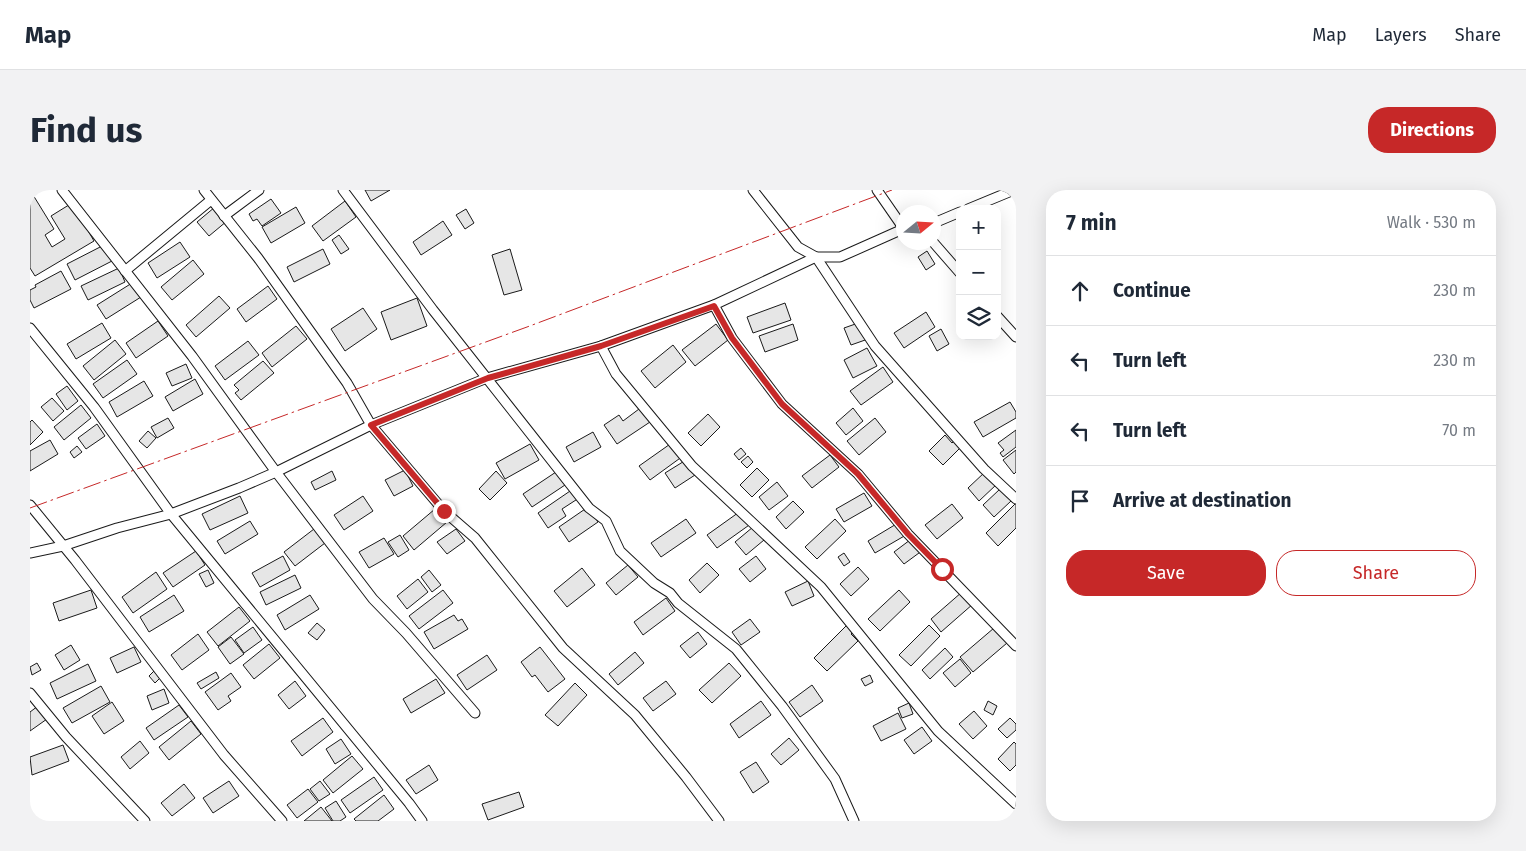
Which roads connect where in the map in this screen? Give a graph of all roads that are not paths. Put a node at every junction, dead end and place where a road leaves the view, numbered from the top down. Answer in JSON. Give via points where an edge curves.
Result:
{"nodes":[{"id":1,"x":62,"y":190,"type":"edge"},
{"id":2,"x":204,"y":190,"type":"edge"},
{"id":3,"x":259,"y":190,"type":"edge"},
{"id":4,"x":343,"y":190,"type":"edge"},
{"id":5,"x":753,"y":190,"type":"edge"},
{"id":6,"x":878,"y":190,"type":"edge"},
{"id":7,"x":1014,"y":190,"type":"edge"},
{"id":8,"x":211,"y":200,"type":"junction"},
{"id":9,"x":978,"y":205,"type":"edge"},
{"id":10,"x":956,"y":214,"type":"edge"},
{"id":11,"x":224,"y":216,"type":"junction"},
{"id":12,"x":896,"y":218,"type":"edge"},
{"id":13,"x":941,"y":220,"type":"edge"},
{"id":14,"x":896,"y":232,"type":"edge"},
{"id":15,"x":940,"y":250,"type":"edge"},
{"id":16,"x":816,"y":257,"type":"junction"},
{"id":17,"x":956,"y":268,"type":"edge"},
{"id":18,"x":126,"y":270,"type":"junction"},
{"id":19,"x":714,"y":306,"type":"junction"},
{"id":20,"x":1001,"y":320,"type":"edge"},
{"id":21,"x":30,"y":328,"type":"edge"},
{"id":22,"x":1016,"y":337,"type":"edge"},
{"id":23,"x":601,"y":346,"type":"junction"},
{"id":24,"x":488,"y":378,"type":"junction"},
{"id":25,"x":371,"y":425,"type":"junction"},
{"id":26,"x":276,"y":472,"type":"junction"},
{"id":27,"x":1016,"y":500,"type":"edge"},
{"id":28,"x":30,"y":505,"type":"edge"},
{"id":29,"x":172,"y":514,"type":"junction"},
{"id":30,"x":63,"y":546,"type":"junction"},
{"id":31,"x":30,"y":553,"type":"edge"},
{"id":32,"x":1016,"y":646,"type":"edge"},
{"id":33,"x":30,"y":693,"type":"edge"},
{"id":34,"x":475,"y":713,"type":"dead end"},
{"id":35,"x":1016,"y":804,"type":"edge"},
{"id":36,"x":146,"y":821,"type":"edge"},
{"id":37,"x":282,"y":821,"type":"edge"},
{"id":38,"x":422,"y":821,"type":"edge"},
{"id":39,"x":719,"y":821,"type":"edge"},
{"id":40,"x":854,"y":821,"type":"edge"}],
"edges":[{"from":1,"to":18,"type":"street"},
{"from":2,"to":8,"type":"street"},
{"from":3,"to":11,"type":"street"},
{"from":4,"to":24,"type":"street"},
{"from":5,"to":16,"type":"street","via":[[798,246]]},
{"from":6,"to":12,"type":"street"},
{"from":7,"to":9,"type":"street"},
{"from":8,"to":11,"type":"street"},
{"from":8,"to":18,"type":"street"},
{"from":10,"to":13,"type":"street"},
{"from":11,"to":25,"type":"street","via":[[330,359]]},
{"from":14,"to":16,"type":"street","via":[[840,257]]},
{"from":15,"to":17,"type":"street"},
{"from":16,"to":19,"type":"street"},
{"from":16,"to":27,"type":"street","via":[[875,346],[984,469]]},
{"from":18,"to":26,"type":"street"},
{"from":19,"to":23,"type":"street"},
{"from":19,"to":32,"type":"street","via":[[732,338],[782,404],[858,474],[908,534]]},
{"from":20,"to":22,"type":"street"},
{"from":21,"to":29,"type":"street","via":[[94,407]]},
{"from":23,"to":24,"type":"street"},
{"from":23,"to":35,"type":"street","via":[[616,374],[692,466],[821,587],[938,731]]},
{"from":24,"to":25,"type":"street"},
{"from":24,"to":40,"type":"street","via":[[589,508],[606,521],[620,551],[654,583],[736,649],[835,779]]},
{"from":25,"to":26,"type":"street"},
{"from":25,"to":39,"type":"street","via":[[444,511],[475,538],[563,648],[635,715]]},
{"from":26,"to":29,"type":"street"},
{"from":26,"to":34,"type":"street","via":[[373,599]]},
{"from":28,"to":30,"type":"street"},
{"from":29,"to":30,"type":"street"},
{"from":29,"to":38,"type":"street"},
{"from":30,"to":31,"type":"street"},
{"from":30,"to":37,"type":"street","via":[[224,755]]},
{"from":33,"to":36,"type":"street","via":[[66,737]]}]}
